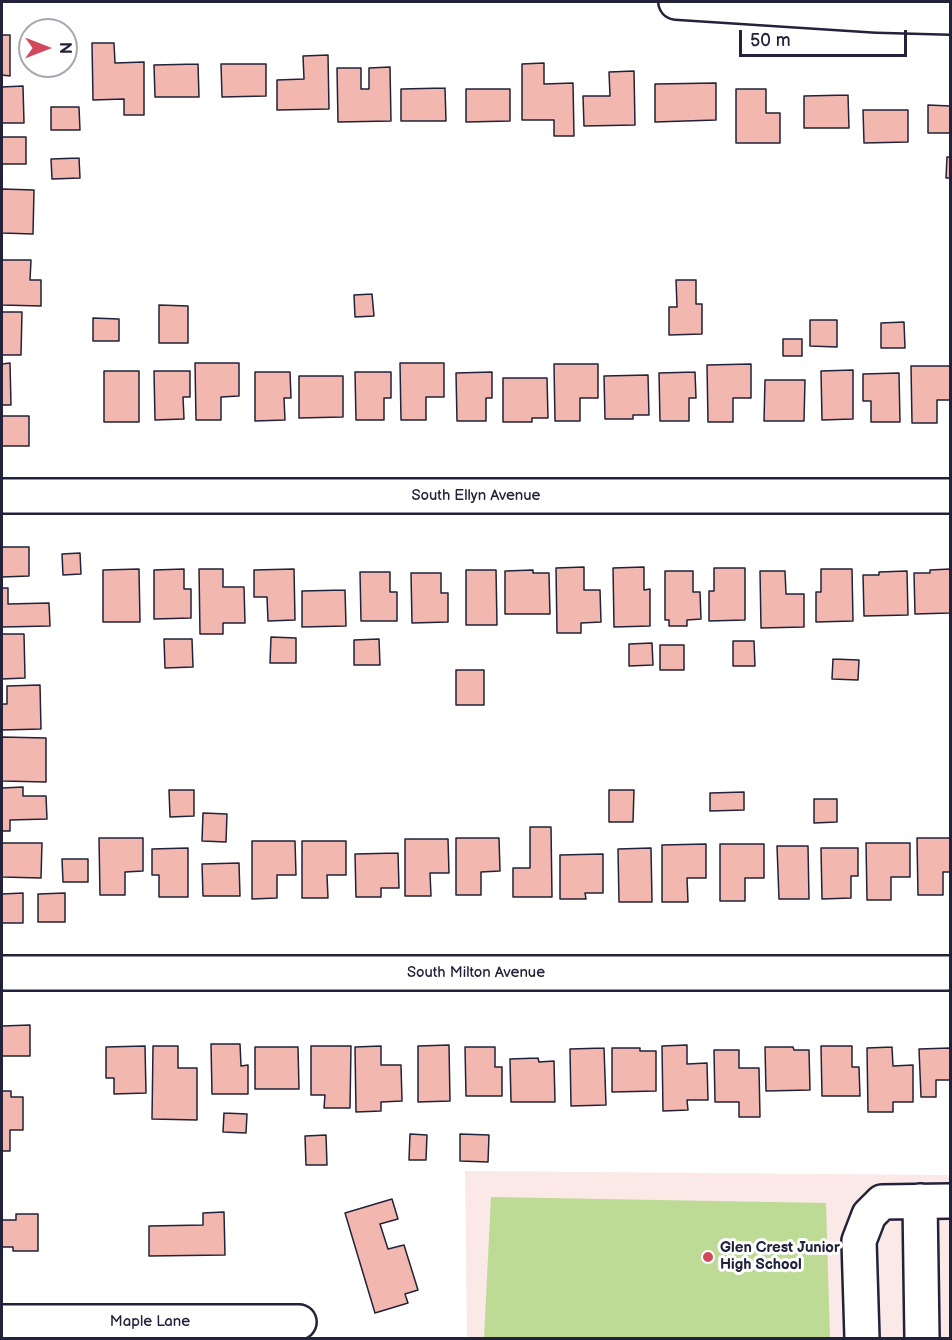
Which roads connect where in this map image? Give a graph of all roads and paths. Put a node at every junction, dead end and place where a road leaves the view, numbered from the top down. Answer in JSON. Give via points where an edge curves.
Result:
{"nodes":[{"id":1,"x":676,"y":2,"type":"edge"},
{"id":2,"x":951,"y":17,"type":"edge"},
{"id":3,"x":2,"y":496,"type":"edge"},
{"id":4,"x":951,"y":496,"type":"edge"},
{"id":5,"x":2,"y":973,"type":"edge"},
{"id":6,"x":951,"y":973,"type":"edge"},
{"id":7,"x":935,"y":1201,"type":"edge"},
{"id":8,"x":2,"y":1322,"type":"edge"},
{"id":9,"x":299,"y":1322,"type":"dead end"},
{"id":10,"x":862,"y":1338,"type":"edge"},
{"id":11,"x":922,"y":1338,"type":"edge"}],
"edges":[{"from":1,"to":2,"type":"street"},
{"from":3,"to":4,"type":"street","name":"South Ellyn Avenue"},
{"from":5,"to":6,"type":"street","name":"South Milton Avenue"},
{"from":7,"to":10,"type":"street","via":[[882,1202],[869,1215],[860,1241]]},
{"from":7,"to":11,"type":"street"},
{"from":8,"to":9,"type":"street","name":"Maple Lane"}]}
